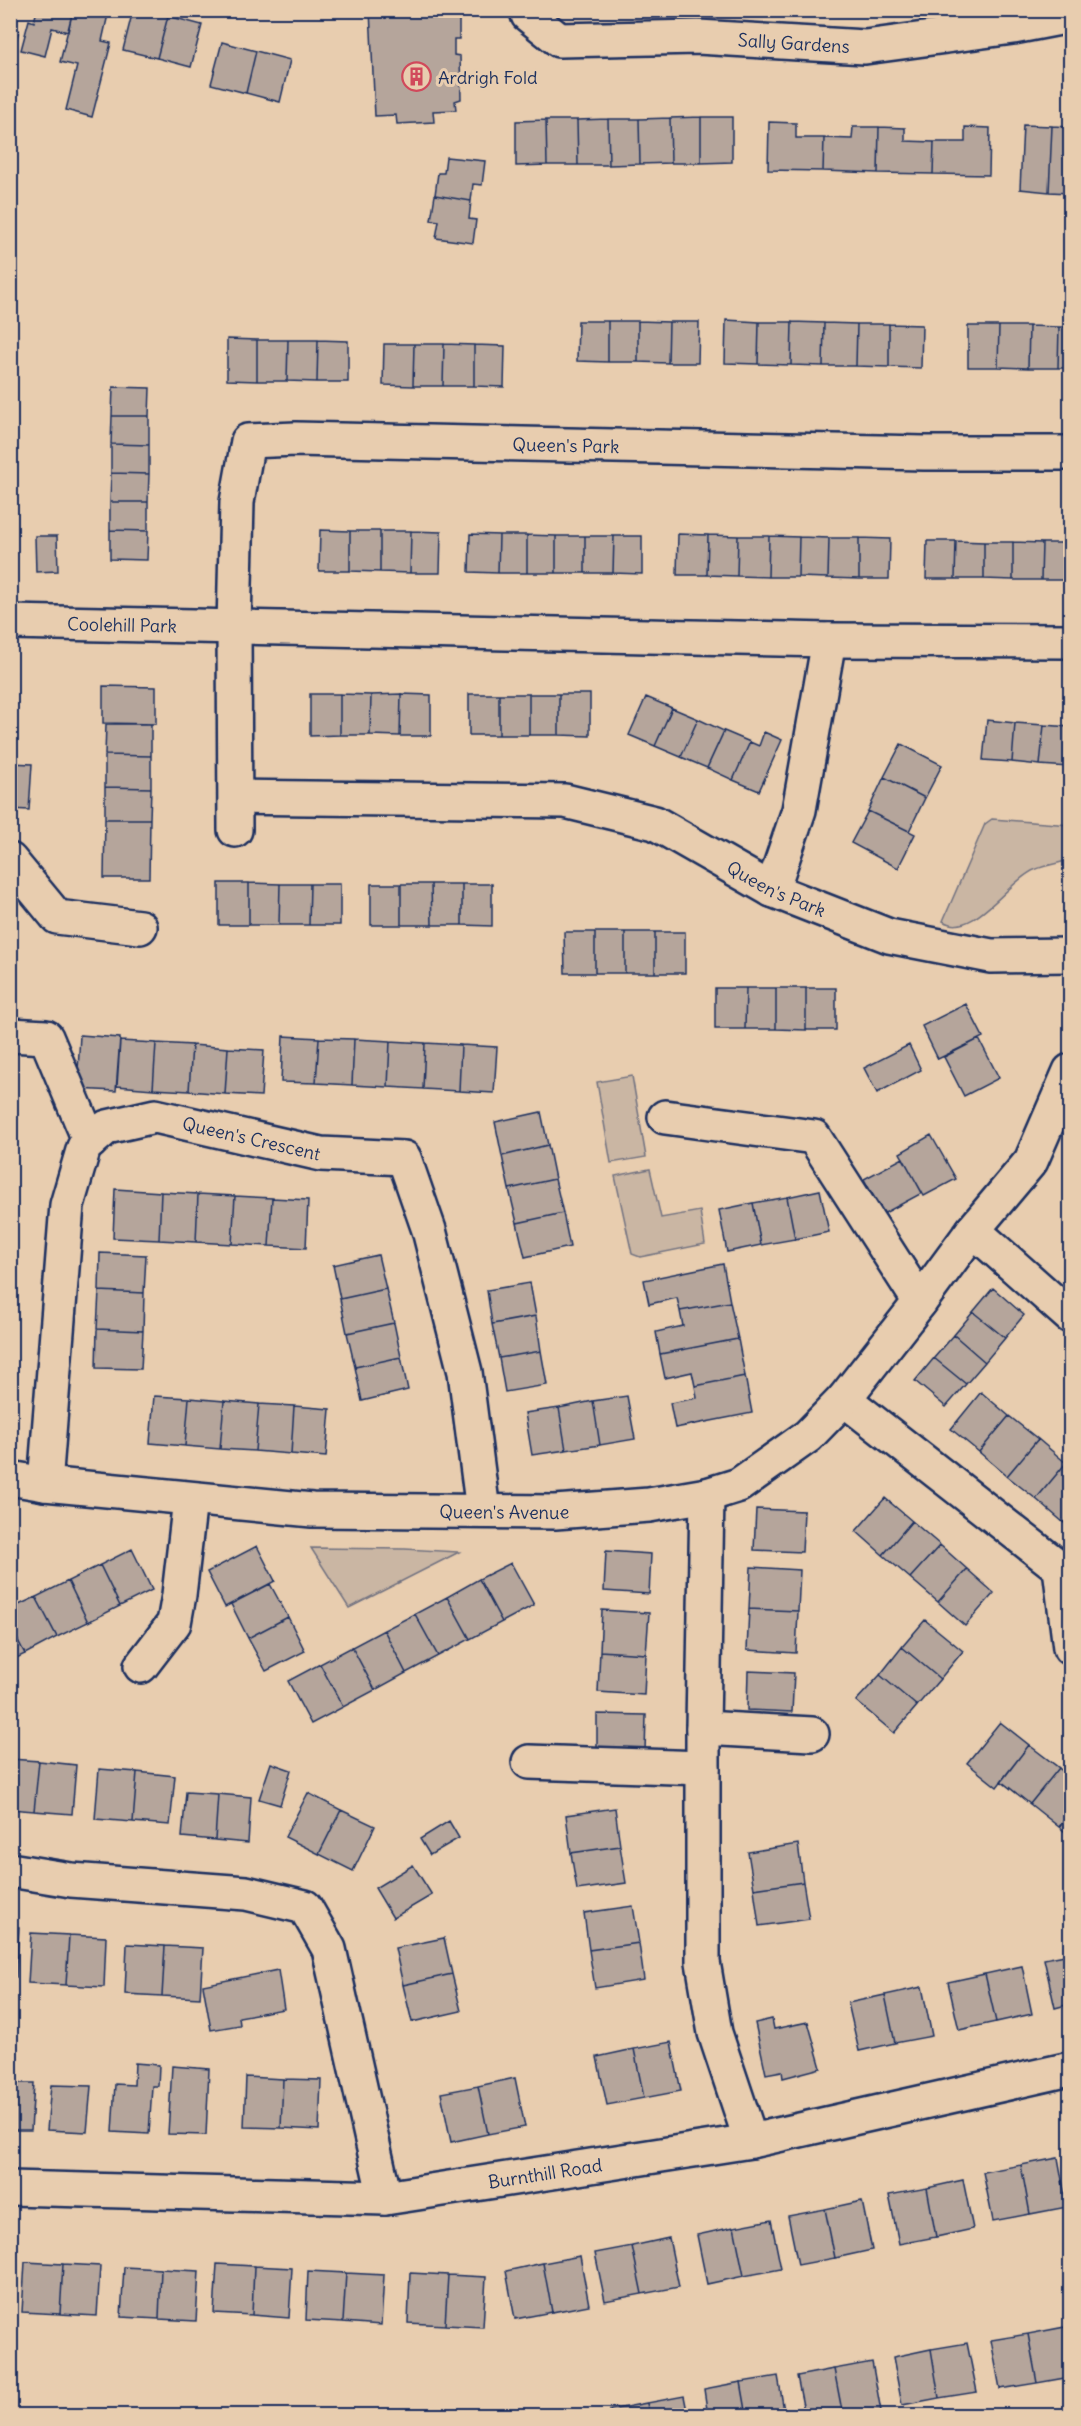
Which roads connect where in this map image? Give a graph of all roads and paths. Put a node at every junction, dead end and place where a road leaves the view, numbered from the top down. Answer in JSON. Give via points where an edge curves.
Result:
{"nodes":[{"id":1,"x":527,"y":10,"type":"edge"},
{"id":2,"x":1071,"y":16,"type":"edge"},
{"id":3,"x":1071,"y":453,"type":"edge"},
{"id":4,"x":10,"y":622,"type":"edge"},
{"id":5,"x":234,"y":626,"type":"junction"},
{"id":6,"x":829,"y":640,"type":"junction"},
{"id":7,"x":1071,"y":640,"type":"edge"},
{"id":8,"x":236,"y":797,"type":"junction"},
{"id":9,"x":236,"y":830,"type":"dead end"},
{"id":10,"x":10,"y":860,"type":"edge"},
{"id":11,"x":772,"y":890,"type":"junction"},
{"id":12,"x":140,"y":927,"type":"dead end"},
{"id":13,"x":1071,"y":955,"type":"edge"},
{"id":14,"x":10,"y":1035,"type":"edge"},
{"id":15,"x":1071,"y":1071,"type":"edge"},
{"id":16,"x":665,"y":1117,"type":"dead end"},
{"id":17,"x":90,"y":1142,"type":"junction"},
{"id":18,"x":973,"y":1230,"type":"junction"},
{"id":19,"x":920,"y":1302,"type":"junction"},
{"id":20,"x":1071,"y":1316,"type":"edge"},
{"id":21,"x":844,"y":1400,"type":"junction"},
{"id":22,"x":10,"y":1478,"type":"edge"},
{"id":23,"x":45,"y":1484,"type":"junction"},
{"id":24,"x":707,"y":1495,"type":"junction"},
{"id":25,"x":190,"y":1499,"type":"junction"},
{"id":26,"x":483,"y":1511,"type":"junction"},
{"id":27,"x":1071,"y":1647,"type":"edge"},
{"id":28,"x":141,"y":1666,"type":"dead end"},
{"id":29,"x":703,"y":1728,"type":"junction"},
{"id":30,"x":812,"y":1734,"type":"dead end"},
{"id":31,"x":529,"y":1762,"type":"dead end"},
{"id":32,"x":703,"y":1768,"type":"junction"},
{"id":33,"x":10,"y":1870,"type":"edge"},
{"id":34,"x":1071,"y":2069,"type":"edge"},
{"id":35,"x":751,"y":2141,"type":"junction"},
{"id":36,"x":10,"y":2188,"type":"edge"},
{"id":37,"x":385,"y":2198,"type":"junction"}],
"edges":[{"from":1,"to":2,"type":"street","name":"Sally Gardens","via":[[559,40],[698,37],[866,47]]},
{"from":3,"to":5,"type":"street","name":"Queen's Park","via":[[248,441],[237,502]]},
{"from":4,"to":5,"type":"street","name":"Coolehill Park"},
{"from":5,"to":6,"type":"street"},
{"from":5,"to":8,"type":"street","name":"Queen's Park"},
{"from":6,"to":7,"type":"street"},
{"from":6,"to":11,"type":"street","via":[[799,810]]},
{"from":8,"to":9,"type":"street","name":"Queen's Park"},
{"from":8,"to":11,"type":"street","name":"Queen's Park","via":[[565,801],[655,823]]},
{"from":10,"to":12,"type":"street","via":[[57,917]]},
{"from":11,"to":13,"type":"street","name":"Queen's Park","via":[[889,936],[992,956]]},
{"from":14,"to":17,"type":"street","via":[[46,1037]]},
{"from":15,"to":18,"type":"street","name":"Queen's Avenue","via":[[1031,1161]]},
{"from":16,"to":19,"type":"street","via":[[814,1137]]},
{"from":17,"to":23,"type":"street","via":[[84,1148],[67,1205]]},
{"from":17,"to":26,"type":"street","name":"Queen's Crescent","via":[[107,1127],[155,1116],[321,1154],[404,1158],[429,1230],[465,1372]]},
{"from":18,"to":19,"type":"street","name":"Queen's Avenue"},
{"from":18,"to":20,"type":"street"},
{"from":19,"to":21,"type":"street","name":"Queen's Avenue"},
{"from":21,"to":24,"type":"street","name":"Queen's Avenue","via":[[808,1436],[740,1485]]},
{"from":21,"to":27,"type":"street","via":[[1060,1568]]},
{"from":22,"to":23,"type":"street","name":"Queen's Avenue"},
{"from":23,"to":25,"type":"street","name":"Queen's Avenue"},
{"from":24,"to":26,"type":"street","name":"Queen's Avenue","via":[[649,1505],[555,1512]]},
{"from":24,"to":29,"type":"street"},
{"from":25,"to":26,"type":"street","name":"Queen's Avenue","via":[[312,1510]]},
{"from":25,"to":28,"type":"street","via":[[174,1623]]},
{"from":29,"to":30,"type":"street"},
{"from":29,"to":32,"type":"street"},
{"from":31,"to":32,"type":"street"},
{"from":32,"to":35,"type":"street","via":[[703,1962],[715,2033]]},
{"from":33,"to":37,"type":"street","via":[[71,1880],[246,1893],[305,1907],[330,1949]]},
{"from":34,"to":35,"type":"street","name":"Burnthill Road"},
{"from":35,"to":37,"type":"street","name":"Burnthill Road"},
{"from":36,"to":37,"type":"street","name":"Burnthill Road"}]}
